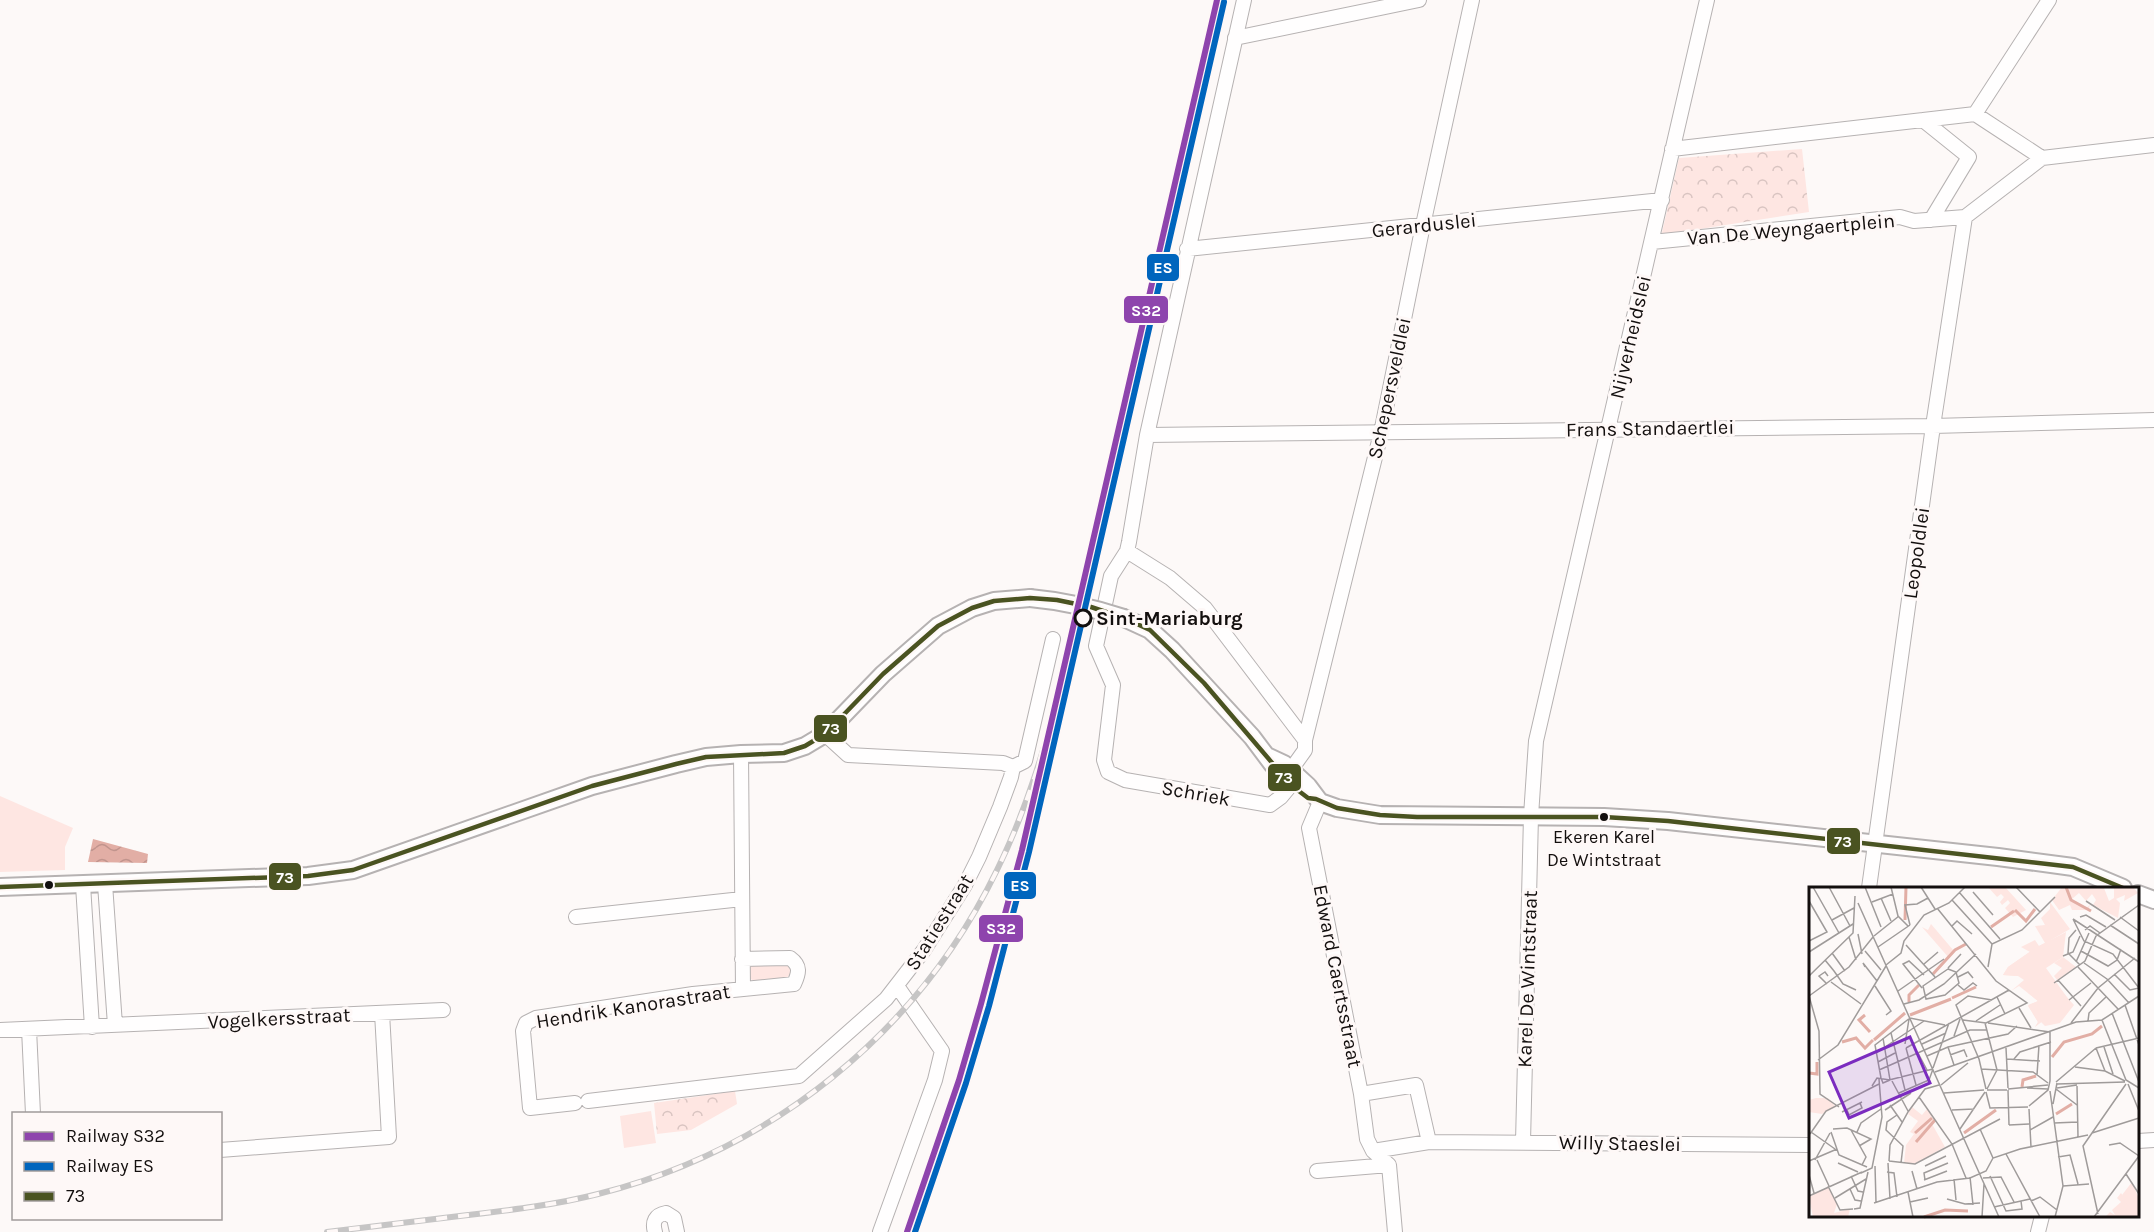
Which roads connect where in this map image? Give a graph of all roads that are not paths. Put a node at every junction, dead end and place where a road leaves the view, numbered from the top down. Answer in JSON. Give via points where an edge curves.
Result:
{"nodes":[{"id":1,"x":1244,"y":0,"type":"edge"},
{"id":2,"x":1419,"y":0,"type":"edge"},
{"id":3,"x":1472,"y":0,"type":"edge"},
{"id":4,"x":1707,"y":0,"type":"edge"},
{"id":5,"x":2049,"y":0,"type":"edge"},
{"id":6,"x":1235,"y":38,"type":"junction"},
{"id":7,"x":1975,"y":114,"type":"junction"},
{"id":8,"x":1923,"y":120,"type":"junction"},
{"id":9,"x":2154,"y":146,"type":"edge"},
{"id":10,"x":1672,"y":149,"type":"junction"},
{"id":11,"x":2042,"y":158,"type":"junction"},
{"id":12,"x":1662,"y":200,"type":"junction"},
{"id":13,"x":1965,"y":217,"type":"junction"},
{"id":14,"x":1931,"y":220,"type":"junction"},
{"id":15,"x":1423,"y":225,"type":"junction"},
{"id":16,"x":1652,"y":242,"type":"junction"},
{"id":17,"x":1186,"y":249,"type":"junction"},
{"id":18,"x":2154,"y":420,"type":"edge"},
{"id":19,"x":1933,"y":426,"type":"junction"},
{"id":20,"x":1608,"y":429,"type":"junction"},
{"id":21,"x":1381,"y":433,"type":"junction"},
{"id":22,"x":1147,"y":435,"type":"junction"},
{"id":23,"x":1127,"y":551,"type":"junction"},
{"id":24,"x":1053,"y":639,"type":"dead end"},
{"id":25,"x":825,"y":734,"type":"junction"},
{"id":26,"x":1305,"y":740,"type":"junction"},
{"id":27,"x":741,"y":754,"type":"junction"},
{"id":28,"x":1013,"y":767,"type":"junction"},
{"id":29,"x":1291,"y":778,"type":"junction"},
{"id":30,"x":1318,"y":801,"type":"junction"},
{"id":31,"x":1531,"y":816,"type":"junction"},
{"id":32,"x":1875,"y":844,"type":"junction"},
{"id":33,"x":105,"y":884,"type":"junction"},
{"id":34,"x":83,"y":885,"type":"junction"},
{"id":35,"x":0,"y":887,"type":"edge"},
{"id":36,"x":1869,"y":887,"type":"edge"},
{"id":37,"x":2117,"y":887,"type":"edge"},
{"id":38,"x":2139,"y":894,"type":"edge"},
{"id":39,"x":742,"y":899,"type":"junction"},
{"id":40,"x":2154,"y":900,"type":"edge"},
{"id":41,"x":576,"y":917,"type":"dead end"},
{"id":42,"x":742,"y":959,"type":"junction"},
{"id":43,"x":897,"y":986,"type":"junction"},
{"id":44,"x":743,"y":989,"type":"junction"},
{"id":45,"x":443,"y":1010,"type":"dead end"},
{"id":46,"x":382,"y":1013,"type":"junction"},
{"id":47,"x":115,"y":1025,"type":"junction"},
{"id":48,"x":92,"y":1027,"type":"junction"},
{"id":49,"x":29,"y":1029,"type":"junction"},
{"id":50,"x":0,"y":1030,"type":"edge"},
{"id":51,"x":1361,"y":1095,"type":"junction"},
{"id":52,"x":33,"y":1112,"type":"edge"},
{"id":53,"x":2154,"y":1140,"type":"edge"},
{"id":54,"x":2139,"y":1141,"type":"edge"},
{"id":55,"x":1429,"y":1142,"type":"junction"},
{"id":56,"x":1522,"y":1142,"type":"junction"},
{"id":57,"x":1809,"y":1145,"type":"edge"},
{"id":58,"x":222,"y":1150,"type":"edge"},
{"id":59,"x":1373,"y":1150,"type":"junction"},
{"id":60,"x":1389,"y":1165,"type":"junction"},
{"id":61,"x":1317,"y":1171,"type":"dead end"},
{"id":62,"x":2042,"y":1217,"type":"edge"},
{"id":63,"x":655,"y":1232,"type":"edge"},
{"id":64,"x":677,"y":1232,"type":"edge"},
{"id":65,"x":880,"y":1232,"type":"edge"},
{"id":66,"x":1395,"y":1232,"type":"edge"},
{"id":67,"x":2038,"y":1232,"type":"edge"}],
"edges":[{"from":1,"to":6,"type":"street"},
{"from":2,"to":6,"type":"street"},
{"from":3,"to":15,"type":"street","name":"Schepersveldlei"},
{"from":4,"to":10,"type":"street","name":"Nijverheidslei"},
{"from":5,"to":7,"type":"street"},
{"from":6,"to":17,"type":"street"},
{"from":7,"to":8,"type":"street"},
{"from":7,"to":11,"type":"street"},
{"from":8,"to":10,"type":"street"},
{"from":8,"to":14,"type":"street","via":[[1969,157]]},
{"from":9,"to":11,"type":"street"},
{"from":10,"to":12,"type":"street","name":"Nijverheidslei"},
{"from":11,"to":13,"type":"street"},
{"from":12,"to":15,"type":"street","name":"Gerarduslei"},
{"from":12,"to":16,"type":"street","name":"Nijverheidslei"},
{"from":13,"to":14,"type":"street","name":"Van De Weyngaertplein"},
{"from":13,"to":19,"type":"street","name":"Leopoldlei"},
{"from":14,"to":16,"type":"street","name":"Van De Weyngaertplein","via":[[1900,218]]},
{"from":15,"to":17,"type":"street","name":"Gerarduslei"},
{"from":15,"to":21,"type":"street","name":"Schepersveldlei"},
{"from":16,"to":20,"type":"street","name":"Nijverheidslei"},
{"from":17,"to":22,"type":"street"},
{"from":18,"to":19,"type":"street","name":"Frans Standaertlei"},
{"from":19,"to":20,"type":"street","name":"Frans Standaertlei"},
{"from":19,"to":32,"type":"street","name":"Leopoldlei"},
{"from":20,"to":21,"type":"street","name":"Frans Standaertlei"},
{"from":20,"to":31,"type":"street","name":"Nijverheidslei","via":[[1536,741]]},
{"from":21,"to":22,"type":"street","name":"Frans Standaertlei"},
{"from":21,"to":26,"type":"street","name":"Schepersveldlei"},
{"from":22,"to":23,"type":"street"},
{"from":23,"to":26,"type":"street","via":[[1170,578],[1205,608]]},
{"from":23,"to":29,"type":"street","name":"Schriek","via":[[1111,576],[1096,646],[1113,685],[1104,760],[1108,772],[1125,780],[1269,804],[1281,797]]},
{"from":24,"to":28,"type":"street","name":"Statiestraat","via":[[1025,761]]},
{"from":25,"to":27,"type":"street","via":[[784,753]]},
{"from":25,"to":28,"type":"street","via":[[848,755],[1003,763]]},
{"from":25,"to":29,"type":"street","bridge":true,"via":[[883,674],[938,626],[994,601],[1057,600],[1124,618],[1150,630],[1274,766]]},
{"from":26,"to":29,"type":"street","name":"Schepersveldlei","via":[[1305,750]]},
{"from":27,"to":33,"type":"street","via":[[706,757],[592,786],[352,870],[308,876]]},
{"from":27,"to":39,"type":"street"},
{"from":28,"to":43,"type":"street","name":"Statiestraat","via":[[994,824],[965,885]]},
{"from":29,"to":30,"type":"street","via":[[1308,798]]},
{"from":30,"to":31,"type":"street","via":[[1380,816]]},
{"from":30,"to":51,"type":"street","name":"Edward Caertsstraat","via":[[1309,828]]},
{"from":31,"to":32,"type":"street","via":[[1668,821]]},
{"from":31,"to":56,"type":"street","name":"Karel De Wintstraat"},
{"from":32,"to":36,"type":"street","name":"Leopoldlei"},
{"from":32,"to":37,"type":"street","via":[[2073,867]]},
{"from":33,"to":34,"type":"street"},
{"from":33,"to":47,"type":"street"},
{"from":34,"to":35,"type":"street"},
{"from":34,"to":48,"type":"street"},
{"from":38,"to":40,"type":"street"},
{"from":39,"to":41,"type":"street"},
{"from":39,"to":42,"type":"street"},
{"from":42,"to":44,"type":"street"},
{"from":42,"to":44,"type":"street","name":"Hendrik Kanorastraat","via":[[790,958],[799,969],[794,984]]},
{"from":43,"to":44,"type":"street","name":"Hendrik Kanorastraat","via":[[799,1076],[530,1108],[522,1031],[526,1023],[536,1018]]},
{"from":43,"to":65,"type":"street","name":"Statiestraat","via":[[942,1051]]},
{"from":45,"to":46,"type":"street","name":"Vogelkersstraat"},
{"from":46,"to":47,"type":"street","name":"Vogelkersstraat"},
{"from":46,"to":58,"type":"street","via":[[389,1137]]},
{"from":47,"to":48,"type":"street","name":"Vogelkersstraat"},
{"from":48,"to":49,"type":"street","name":"Vogelkersstraat"},
{"from":49,"to":50,"type":"street","name":"Vogelkersstraat"},
{"from":49,"to":52,"type":"street"},
{"from":51,"to":55,"type":"street","via":[[1416,1085]]},
{"from":51,"to":59,"type":"street","name":"Edward Caertsstraat","via":[[1367,1139]]},
{"from":53,"to":54,"type":"street"},
{"from":55,"to":56,"type":"street","name":"Willy Staeslei"},
{"from":55,"to":59,"type":"street","name":"Willy Staeslei"},
{"from":56,"to":57,"type":"street","name":"Willy Staeslei"},
{"from":59,"to":60,"type":"street"},
{"from":60,"to":61,"type":"street"},
{"from":60,"to":66,"type":"street"},
{"from":62,"to":67,"type":"street"},
{"from":63,"to":64,"type":"street","via":[[654,1220],[666,1212],[674,1218]]}]}
